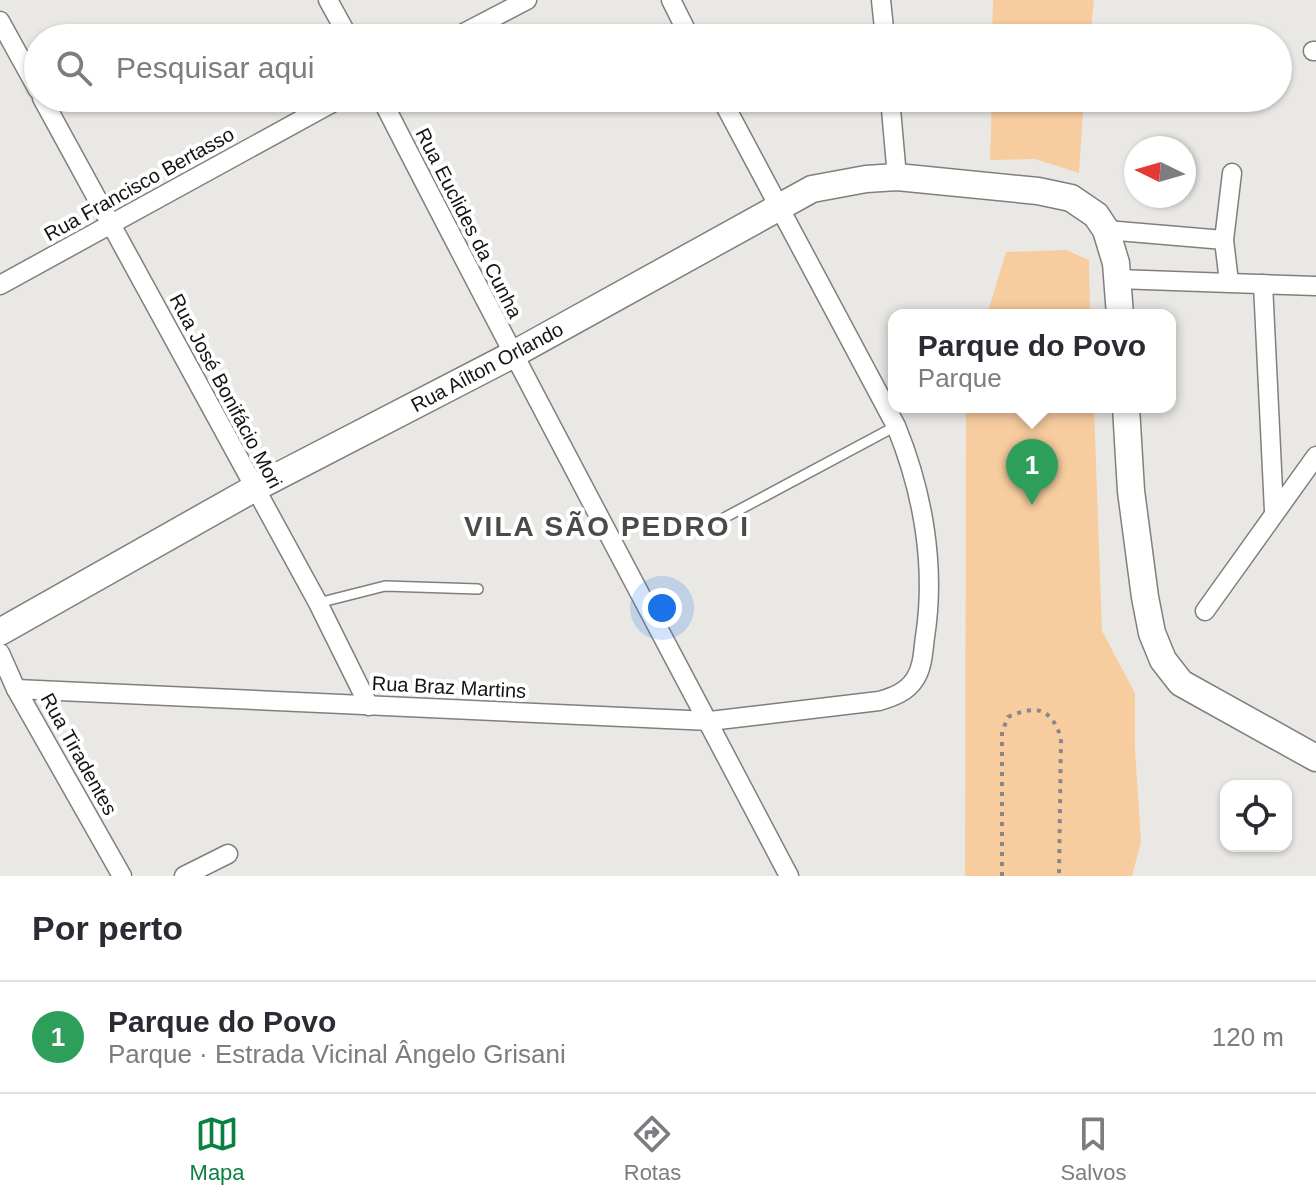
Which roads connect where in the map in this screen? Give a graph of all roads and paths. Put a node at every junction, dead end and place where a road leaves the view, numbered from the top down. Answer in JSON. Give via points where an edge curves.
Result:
{"nodes":[{"id":1,"x":328,"y":0,"type":"edge"},
{"id":2,"x":527,"y":0,"type":"edge"},
{"id":3,"x":671,"y":0,"type":"edge"},
{"id":4,"x":881,"y":0,"type":"edge"},
{"id":5,"x":0,"y":21,"type":"edge"},
{"id":6,"x":341,"y":24,"type":"edge"},
{"id":7,"x":481,"y":24,"type":"edge"},
{"id":8,"x":683,"y":24,"type":"edge"},
{"id":9,"x":884,"y":24,"type":"edge"},
{"id":10,"x":24,"y":65,"type":"edge"},
{"id":11,"x":50,"y":112,"type":"edge"},
{"id":12,"x":316,"y":112,"type":"edge"},
{"id":13,"x":388,"y":112,"type":"edge"},
{"id":14,"x":728,"y":112,"type":"edge"},
{"id":15,"x":891,"y":112,"type":"edge"},
{"id":16,"x":1232,"y":173,"type":"dead end"},
{"id":17,"x":897,"y":177,"type":"junction"},
{"id":18,"x":778,"y":208,"type":"junction"},
{"id":19,"x":113,"y":225,"type":"junction"},
{"id":20,"x":1106,"y":230,"type":"junction"},
{"id":21,"x":1224,"y":240,"type":"junction"},
{"id":22,"x":1117,"y":279,"type":"junction"},
{"id":23,"x":1229,"y":282,"type":"junction"},
{"id":24,"x":1263,"y":284,"type":"junction"},
{"id":25,"x":0,"y":285,"type":"edge"},
{"id":26,"x":1316,"y":286,"type":"edge"},
{"id":27,"x":1120,"y":309,"type":"edge"},
{"id":28,"x":512,"y":355,"type":"junction"},
{"id":29,"x":888,"y":411,"type":"edge"},
{"id":30,"x":889,"y":413,"type":"edge"},
{"id":31,"x":1126,"y":413,"type":"edge"},
{"id":32,"x":896,"y":426,"type":"junction"},
{"id":33,"x":1316,"y":456,"type":"edge"},
{"id":34,"x":253,"y":489,"type":"junction"},
{"id":35,"x":1274,"y":511,"type":"junction"},
{"id":36,"x":722,"y":519,"type":"dead end"},
{"id":37,"x":478,"y":589,"type":"dead end"},
{"id":38,"x":318,"y":603,"type":"junction"},
{"id":39,"x":1205,"y":611,"type":"dead end"},
{"id":40,"x":0,"y":632,"type":"edge"},
{"id":41,"x":0,"y":653,"type":"edge"},
{"id":42,"x":16,"y":689,"type":"junction"},
{"id":43,"x":369,"y":706,"type":"junction"},
{"id":44,"x":710,"y":721,"type":"junction"},
{"id":45,"x":1316,"y":758,"type":"edge"},
{"id":46,"x":228,"y":854,"type":"dead end"},
{"id":47,"x":782,"y":874,"type":"edge"},
{"id":48,"x":122,"y":876,"type":"edge"},
{"id":49,"x":184,"y":876,"type":"edge"},
{"id":50,"x":1002,"y":876,"type":"edge"},
{"id":51,"x":1059,"y":876,"type":"edge"}],
"edges":[{"from":1,"to":6,"type":"street"},
{"from":2,"to":7,"type":"street"},
{"from":3,"to":8,"type":"street"},
{"from":4,"to":9,"type":"street"},
{"from":5,"to":10,"type":"street"},
{"from":11,"to":19,"type":"street","name":"Rua José Bonifácio Mori"},
{"from":12,"to":19,"type":"street","name":"Rua Francisco Bertasso"},
{"from":13,"to":28,"type":"street","name":"Rua Euclides da Cunha"},
{"from":14,"to":18,"type":"street"},
{"from":15,"to":17,"type":"street"},
{"from":16,"to":21,"type":"street"},
{"from":17,"to":18,"type":"main road","name":"Rua Aílton Orlando","via":[[812,189]]},
{"from":17,"to":20,"type":"main road","name":"Rua Aílton Orlando","via":[[1071,198],[1096,215]]},
{"from":18,"to":28,"type":"main road","name":"Rua Aílton Orlando"},
{"from":18,"to":29,"type":"street"},
{"from":19,"to":25,"type":"street","name":"Rua Francisco Bertasso"},
{"from":19,"to":34,"type":"street","name":"Rua José Bonifácio Mori"},
{"from":20,"to":21,"type":"street"},
{"from":20,"to":22,"type":"main road"},
{"from":21,"to":23,"type":"street"},
{"from":22,"to":23,"type":"street"},
{"from":22,"to":27,"type":"main road"},
{"from":23,"to":24,"type":"street"},
{"from":24,"to":26,"type":"street"},
{"from":24,"to":35,"type":"street"},
{"from":28,"to":34,"type":"main road","name":"Rua Aílton Orlando"},
{"from":28,"to":44,"type":"street","name":"Rua Euclides da Cunha"},
{"from":30,"to":32,"type":"street"},
{"from":31,"to":45,"type":"main road","via":[[1145,597],[1163,660],[1181,683]]},
{"from":32,"to":36,"type":"lane"},
{"from":32,"to":44,"type":"street","name":"Rua Braz Martins","via":[[911,464],[929,556],[928,621],[915,679],[905,690],[879,701]]},
{"from":33,"to":35,"type":"street"},
{"from":34,"to":38,"type":"street","name":"Rua José Bonifácio Mori"},
{"from":34,"to":40,"type":"main road","name":"Rua Aílton Orlando"},
{"from":35,"to":39,"type":"street"},
{"from":37,"to":38,"type":"lane","via":[[385,586]]},
{"from":38,"to":43,"type":"street","name":"Rua José Bonifácio Mori"},
{"from":41,"to":42,"type":"street","name":"Rua Tiradentes"},
{"from":42,"to":43,"type":"street","name":"Rua Braz Martins"},
{"from":42,"to":48,"type":"street","name":"Rua Tiradentes"},
{"from":43,"to":44,"type":"street","name":"Rua Braz Martins"},
{"from":44,"to":47,"type":"street","name":"Rua Euclides da Cunha"},
{"from":46,"to":49,"type":"street"},
{"from":50,"to":51,"type":"path","via":[[1002,732],[1008,717],[1027,709],[1041,710],[1055,721],[1061,738]]}]}
